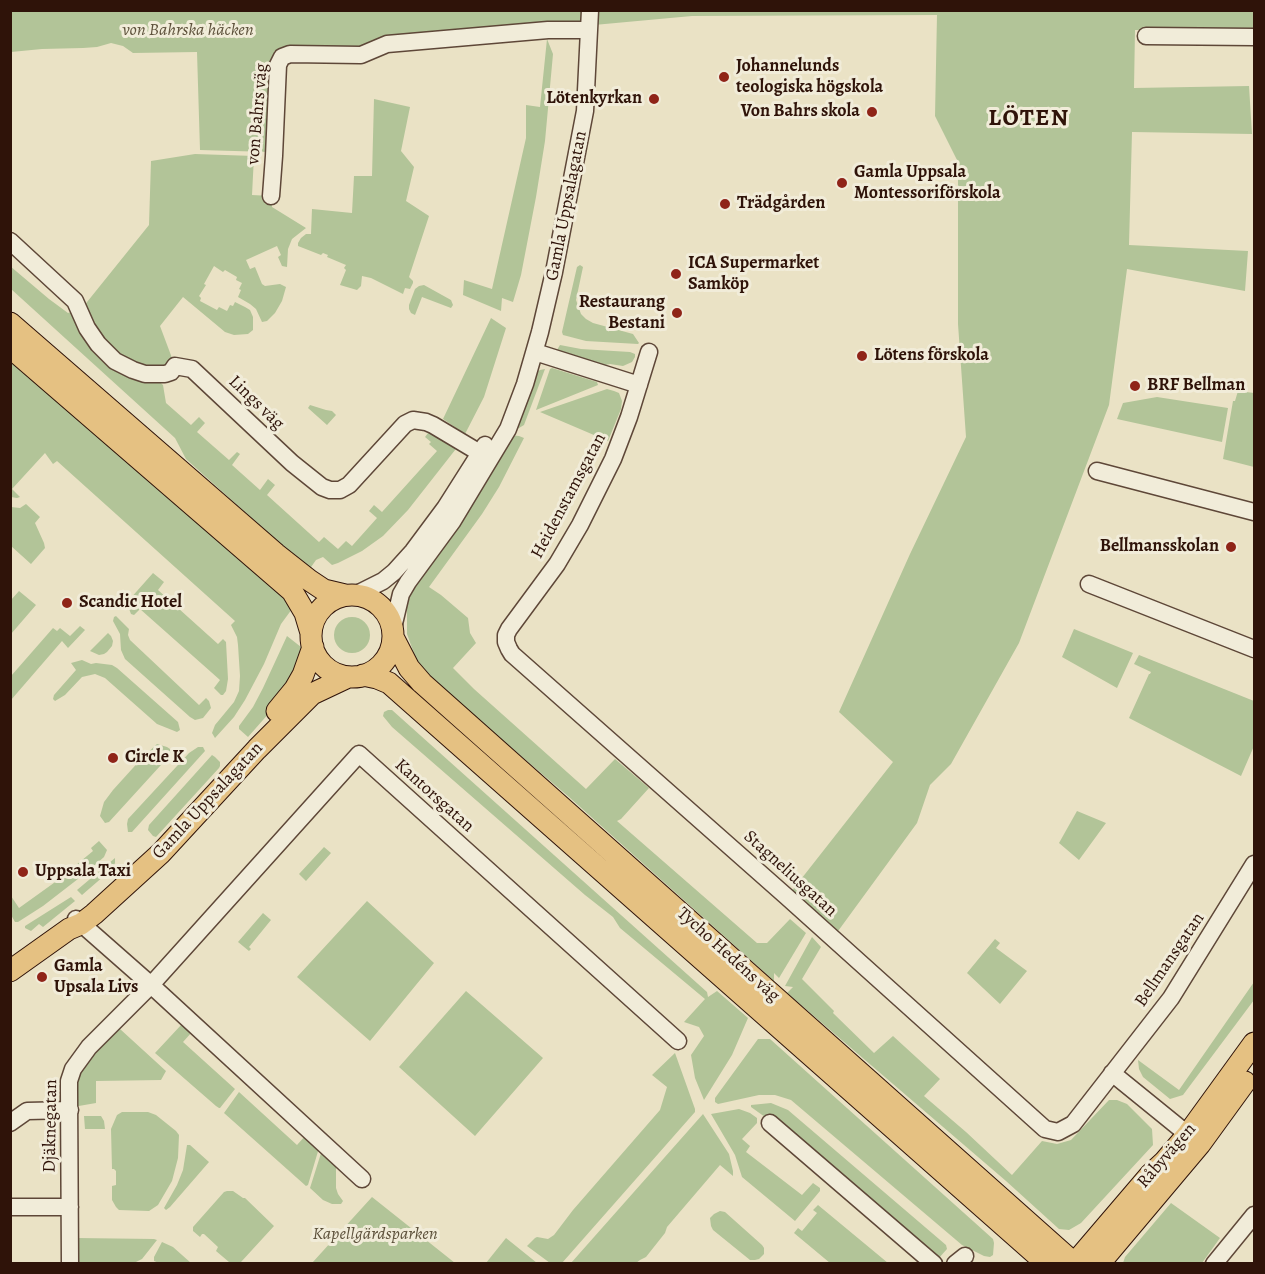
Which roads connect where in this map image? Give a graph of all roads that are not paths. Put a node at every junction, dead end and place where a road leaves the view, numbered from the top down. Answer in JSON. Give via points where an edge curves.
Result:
{"nodes":[{"id":1,"x":590,"y":10,"type":"edge"},
{"id":2,"x":589,"y":30,"type":"junction"},
{"id":3,"x":1146,"y":36,"type":"dead end"},
{"id":4,"x":1254,"y":37,"type":"edge"},
{"id":5,"x":271,"y":196,"type":"dead end"},
{"id":6,"x":10,"y":242,"type":"edge"},
{"id":7,"x":10,"y":323,"type":"edge"},
{"id":8,"x":10,"y":347,"type":"edge"},
{"id":9,"x":649,"y":352,"type":"dead end"},
{"id":10,"x":533,"y":357,"type":"junction"},
{"id":11,"x":639,"y":384,"type":"junction"},
{"id":12,"x":485,"y":456,"type":"junction"},
{"id":13,"x":1097,"y":471,"type":"dead end"},
{"id":14,"x":1254,"y":512,"type":"edge"},
{"id":15,"x":1089,"y":584,"type":"dead end"},
{"id":16,"x":350,"y":595,"type":"junction"},
{"id":17,"x":393,"y":632,"type":"junction"},
{"id":18,"x":312,"y":640,"type":"junction"},
{"id":19,"x":509,"y":650,"type":"joint"},
{"id":20,"x":1254,"y":650,"type":"edge"},
{"id":21,"x":356,"y":676,"type":"junction"},
{"id":22,"x":1254,"y":864,"type":"edge"},
{"id":23,"x":75,"y":924,"type":"junction"},
{"id":24,"x":185,"y":948,"type":"joint"},
{"id":25,"x":10,"y":971,"type":"edge"},
{"id":26,"x":151,"y":985,"type":"junction"},
{"id":27,"x":678,"y":1041,"type":"dead end"},
{"id":28,"x":1254,"y":1043,"type":"edge"},
{"id":29,"x":1254,"y":1069,"type":"edge"},
{"id":30,"x":1112,"y":1073,"type":"junction"},
{"id":31,"x":69,"y":1110,"type":"junction"},
{"id":32,"x":10,"y":1123,"type":"edge"},
{"id":33,"x":770,"y":1123,"type":"dead end"},
{"id":34,"x":1045,"y":1130,"type":"joint"},
{"id":35,"x":1194,"y":1139,"type":"junction"},
{"id":36,"x":363,"y":1179,"type":"dead end"},
{"id":37,"x":10,"y":1207,"type":"edge"},
{"id":38,"x":70,"y":1207,"type":"junction"},
{"id":39,"x":1254,"y":1215,"type":"edge"},
{"id":40,"x":70,"y":1263,"type":"edge"},
{"id":41,"x":933,"y":1263,"type":"edge"},
{"id":42,"x":1047,"y":1263,"type":"edge"},
{"id":43,"x":1075,"y":1263,"type":"edge"},
{"id":44,"x":1099,"y":1263,"type":"edge"},
{"id":45,"x":1214,"y":1263,"type":"edge"}],
"edges":[{"from":1,"to":2,"type":"street","name":"Gamla Uppsalagatan"},
{"from":2,"to":5,"type":"street","name":"von Bahrs väg","via":[[387,44],[361,55],[282,57],[278,65]]},
{"from":2,"to":10,"type":"street","name":"Gamla Uppsalagatan","via":[[585,111],[554,273]]},
{"from":3,"to":4,"type":"street"},
{"from":6,"to":12,"type":"street","name":"Lings väg","via":[[75,301],[87,328],[115,361],[145,374],[165,374],[175,366],[192,369],[322,487],[340,490],[349,485],[410,420],[429,423]]},
{"from":7,"to":16,"type":"main road","via":[[276,554],[324,590]]},
{"from":8,"to":18,"type":"main road","via":[[292,591],[305,613]]},
{"from":9,"to":11,"type":"street","name":"Heidenstamsgatan"},
{"from":10,"to":11,"type":"street"},
{"from":10,"to":12,"type":"street","name":"Gamla Uppsalagatan","via":[[508,429]]},
{"from":11,"to":19,"type":"street","name":"Heidenstamsgatan","via":[[613,459],[557,564],[509,629]]},
{"from":12,"to":16,"type":"street","name":"Gamla Uppsalagatan","via":[[394,572],[373,587]]},
{"from":12,"to":17,"type":"street","name":"Gamla Uppsalagatan","via":[[452,522],[404,588]]},
{"from":13,"to":14,"type":"street"},
{"from":15,"to":20,"type":"street"},
{"from":16,"to":17,"type":"main road","via":[[375,602],[389,618]]},
{"from":16,"to":18,"type":"main road","via":[[332,600],[322,608],[314,620]]},
{"from":17,"to":21,"type":"main road","via":[[391,650],[384,661],[375,670]]},
{"from":17,"to":43,"type":"main road","name":"Tycho Hedéns väg","via":[[409,668],[422,683]]},
{"from":18,"to":21,"type":"main road","via":[[319,660],[329,669]]},
{"from":18,"to":23,"type":"main road","name":"Gamla Uppsalagatan","via":[[303,675],[268,723],[154,845],[86,906]]},
{"from":19,"to":34,"type":"street","name":"Stagneliusgatan"},
{"from":21,"to":23,"type":"main road","name":"Gamla Uppsalagatan","via":[[312,694],[161,853],[94,914]]},
{"from":21,"to":42,"type":"main road","name":"Tycho Hedéns väg","via":[[389,683]]},
{"from":22,"to":30,"type":"street","name":"Bellmansgatan","via":[[1171,998]]},
{"from":23,"to":25,"type":"main road","name":"Gamla Uppsalagatan"},
{"from":23,"to":26,"type":"street"},
{"from":24,"to":26,"type":"street","name":"Djäknegatan"},
{"from":24,"to":27,"type":"street","name":"Kantorsgatan","via":[[359,754]]},
{"from":26,"to":31,"type":"street","name":"Djäknegatan","via":[[76,1063],[69,1081]]},
{"from":26,"to":36,"type":"street"},
{"from":28,"to":35,"type":"main road","name":"Råbyvägen"},
{"from":29,"to":35,"type":"main road","name":"Råbyvägen"},
{"from":30,"to":34,"type":"street","name":"Bellmansgatan","via":[[1073,1124],[1058,1132]]},
{"from":30,"to":35,"type":"street"},
{"from":31,"to":32,"type":"street","via":[[27,1111]]},
{"from":31,"to":38,"type":"street","name":"Djäknegatan"},
{"from":33,"to":41,"type":"street"},
{"from":35,"to":43,"type":"main road","name":"Råbyvägen","via":[[1150,1175]]},
{"from":35,"to":44,"type":"main road","name":"Råbyvägen"},
{"from":37,"to":38,"type":"street"},
{"from":38,"to":40,"type":"street","name":"Djäknegatan"},
{"from":39,"to":45,"type":"street"}]}
